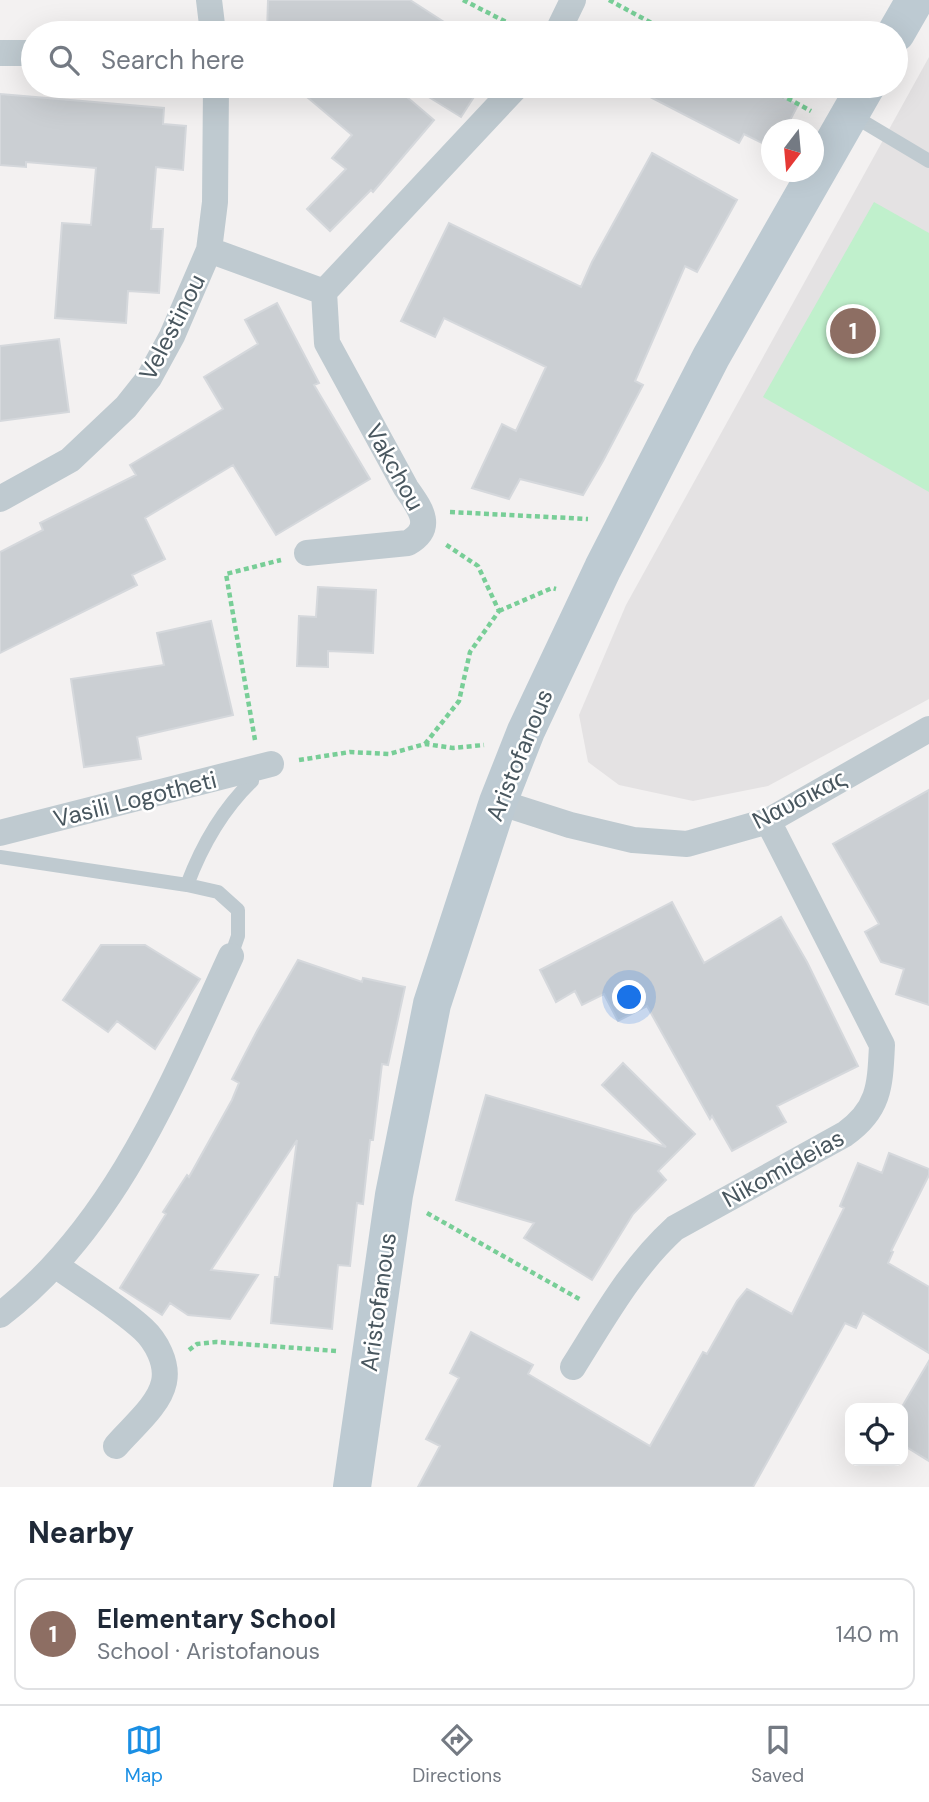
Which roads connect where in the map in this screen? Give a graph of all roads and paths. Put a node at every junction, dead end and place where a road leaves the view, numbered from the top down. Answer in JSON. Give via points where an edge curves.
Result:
{"nodes":[{"id":1,"x":209,"y":0,"type":"edge"},
{"id":2,"x":463,"y":0,"type":"edge"},
{"id":3,"x":573,"y":0,"type":"edge"},
{"id":4,"x":609,"y":0,"type":"edge"},
{"id":5,"x":915,"y":0,"type":"edge"},
{"id":6,"x":212,"y":21,"type":"edge"},
{"id":7,"x":505,"y":21,"type":"edge"},
{"id":8,"x":563,"y":21,"type":"edge"},
{"id":9,"x":648,"y":21,"type":"edge"},
{"id":10,"x":903,"y":21,"type":"edge"},
{"id":11,"x":0,"y":52,"type":"edge"},
{"id":12,"x":21,"y":53,"type":"edge"},
{"id":13,"x":216,"y":98,"type":"edge"},
{"id":14,"x":506,"y":98,"type":"edge"},
{"id":15,"x":811,"y":98,"type":"edge"},
{"id":16,"x":853,"y":109,"type":"edge"},
{"id":17,"x":929,"y":162,"type":"edge"},
{"id":18,"x":209,"y":250,"type":"junction"},
{"id":19,"x":324,"y":292,"type":"junction"},
{"id":20,"x":2,"y":494,"type":"edge"},
{"id":21,"x":445,"y":512,"type":"dead end"},
{"id":22,"x":627,"y":521,"type":"junction"},
{"id":23,"x":450,"y":548,"type":"dead end"},
{"id":24,"x":307,"y":553,"type":"joint"},
{"id":25,"x":590,"y":595,"type":"junction"},
{"id":26,"x":499,"y":611,"type":"junction"},
{"id":27,"x":929,"y":729,"type":"edge"},
{"id":28,"x":425,"y":744,"type":"junction"},
{"id":29,"x":516,"y":754,"type":"junction"},
{"id":30,"x":260,"y":768,"type":"junction"},
{"id":31,"x":498,"y":802,"type":"junction"},
{"id":32,"x":768,"y":821,"type":"junction"},
{"id":33,"x":0,"y":833,"type":"edge"},
{"id":34,"x":0,"y":857,"type":"edge"},
{"id":35,"x":187,"y":885,"type":"junction"},
{"id":36,"x":231,"y":956,"type":"joint"},
{"id":37,"x":394,"y":1195,"type":"junction"},
{"id":38,"x":55,"y":1265,"type":"junction"},
{"id":39,"x":606,"y":1314,"type":"junction"},
{"id":40,"x":0,"y":1315,"type":"edge"},
{"id":41,"x":371,"y":1354,"type":"junction"},
{"id":42,"x":164,"y":1367,"type":"junction"},
{"id":43,"x":573,"y":1367,"type":"dead end"},
{"id":44,"x":116,"y":1446,"type":"dead end"},
{"id":45,"x":352,"y":1487,"type":"edge"}],
"edges":[{"from":1,"to":6,"type":"street"},
{"from":2,"to":7,"type":"path"},
{"from":3,"to":8,"type":"street"},
{"from":4,"to":9,"type":"path"},
{"from":5,"to":10,"type":"street"},
{"from":11,"to":12,"type":"street"},
{"from":13,"to":18,"type":"street","name":"Velestinou","via":[[215,202]]},
{"from":14,"to":19,"type":"street"},
{"from":15,"to":16,"type":"path"},
{"from":16,"to":17,"type":"lane"},
{"from":16,"to":22,"type":"street","name":"Aristofanous","via":[[712,357]]},
{"from":18,"to":19,"type":"street"},
{"from":18,"to":20,"type":"street","name":"Velestinou","via":[[172,336],[149,378],[126,407],[70,460]]},
{"from":19,"to":24,"type":"street","name":"Vakchou","via":[[327,343],[424,520],[416,539],[408,543]]},
{"from":21,"to":22,"type":"path"},
{"from":22,"to":25,"type":"street","name":"Aristofanous"},
{"from":23,"to":26,"type":"path","via":[[478,566]]},
{"from":24,"to":30,"type":"path","via":[[226,573]]},
{"from":25,"to":26,"type":"path","via":[[552,588]]},
{"from":25,"to":29,"type":"street","name":"Aristofanous"},
{"from":26,"to":28,"type":"path","via":[[470,652],[459,701]]},
{"from":27,"to":32,"type":"street","name":"Ναυσικας"},
{"from":28,"to":29,"type":"path","via":[[453,748],[490,744]]},
{"from":28,"to":30,"type":"path","via":[[389,754],[351,752]]},
{"from":29,"to":31,"type":"street","name":"Aristofanous"},
{"from":30,"to":33,"type":"street","name":"Vasili Logotheti"},
{"from":30,"to":35,"type":"lane","via":[[231,802],[199,854]]},
{"from":31,"to":32,"type":"street","name":"Ναυσικας","via":[[633,840],[687,844]]},
{"from":31,"to":37,"type":"street","name":"Aristofanous","via":[[432,1004]]},
{"from":32,"to":39,"type":"street","name":"Nikomideias","via":[[882,1045],[876,1099],[860,1123],[845,1134],[675,1228],[632,1274]]},
{"from":34,"to":35,"type":"lane"},
{"from":35,"to":36,"type":"lane","via":[[218,892],[238,910],[238,936]]},
{"from":36,"to":38,"type":"street","via":[[172,1084],[108,1197]]},
{"from":37,"to":39,"type":"path"},
{"from":37,"to":41,"type":"street","name":"Aristofanous"},
{"from":38,"to":40,"type":"street"},
{"from":38,"to":42,"type":"street","via":[[144,1329]]},
{"from":39,"to":43,"type":"street","name":"Nikomideias"},
{"from":41,"to":42,"type":"path","via":[[216,1342],[197,1344]]},
{"from":41,"to":45,"type":"street","name":"Aristofanous"},
{"from":42,"to":44,"type":"street","via":[[157,1399]]}]}
